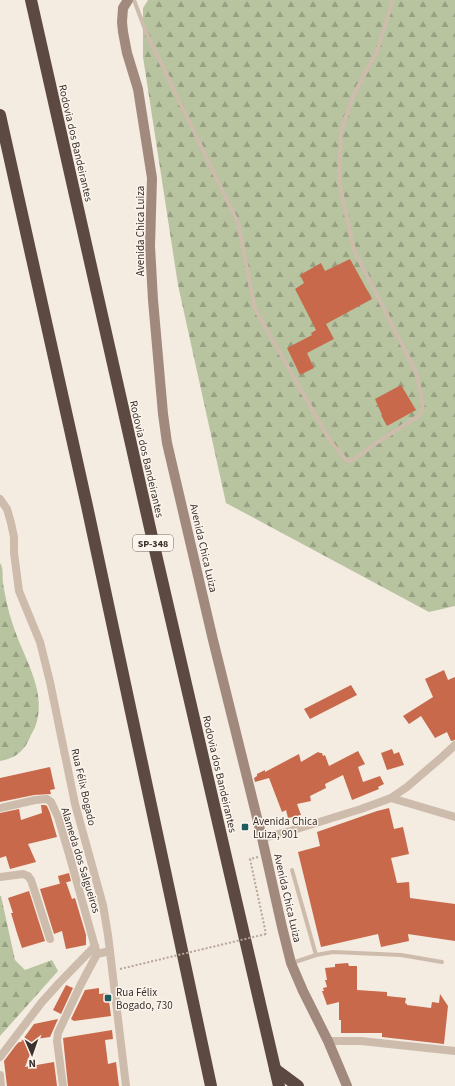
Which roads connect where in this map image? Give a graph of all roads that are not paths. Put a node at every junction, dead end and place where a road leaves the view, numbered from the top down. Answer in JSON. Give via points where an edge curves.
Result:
{"nodes":[{"id":1,"x":31,"y":0,"type":"edge"},
{"id":2,"x":128,"y":0,"type":"edge"},
{"id":3,"x":134,"y":0,"type":"edge"},
{"id":4,"x":393,"y":0,"type":"edge"},
{"id":5,"x":0,"y":115,"type":"edge"},
{"id":6,"x":0,"y":499,"type":"edge"},
{"id":7,"x":455,"y":745,"type":"edge"},
{"id":8,"x":392,"y":798,"type":"junction"},
{"id":9,"x":0,"y":808,"type":"edge"},
{"id":10,"x":455,"y":817,"type":"edge"},
{"id":11,"x":262,"y":838,"type":"junction"},
{"id":12,"x":292,"y":870,"type":"dead end"},
{"id":13,"x":0,"y":877,"type":"edge"},
{"id":14,"x":50,"y":939,"type":"dead end"},
{"id":15,"x":96,"y":950,"type":"junction"},
{"id":16,"x":110,"y":951,"type":"junction"},
{"id":17,"x":316,"y":955,"type":"junction"},
{"id":18,"x":442,"y":962,"type":"dead end"},
{"id":19,"x":291,"y":963,"type":"junction"},
{"id":20,"x":328,"y":1041,"type":"junction"},
{"id":21,"x":455,"y":1051,"type":"edge"},
{"id":22,"x":0,"y":1057,"type":"edge"},
{"id":23,"x":275,"y":1069,"type":"junction"},
{"id":24,"x":0,"y":1075,"type":"edge"},
{"id":25,"x":2,"y":1086,"type":"edge"},
{"id":26,"x":63,"y":1086,"type":"edge"},
{"id":27,"x":126,"y":1086,"type":"edge"},
{"id":28,"x":211,"y":1086,"type":"edge"},
{"id":29,"x":280,"y":1086,"type":"edge"},
{"id":30,"x":298,"y":1086,"type":"edge"},
{"id":31,"x":347,"y":1086,"type":"edge"}],
"edges":[{"from":1,"to":23,"type":"highway","name":"Rodovia dos Bandeirantes","number":"SP-348"},
{"from":2,"to":11,"type":"main road","name":"Avenida Chica Luiza","via":[[123,8],[123,32],[138,89],[152,178],[150,246],[164,425]]},
{"from":3,"to":4,"type":"lane","via":[[146,32],[238,223],[255,310],[330,441],[347,461],[353,460],[420,415],[423,404],[416,372],[354,250],[339,182],[341,131],[353,96],[377,51]]},
{"from":5,"to":28,"type":"highway"},
{"from":6,"to":16,"type":"street","name":"Rua Félix Bogado","via":[[12,523],[19,591],[40,642],[75,804],[103,905]]},
{"from":7,"to":8,"type":"street"},
{"from":8,"to":10,"type":"street"},
{"from":8,"to":11,"type":"street"},
{"from":9,"to":15,"type":"street","name":"Alameda dos Salgueiros","via":[[35,800],[47,799],[51,802],[58,817]]},
{"from":11,"to":19,"type":"main road","name":"Avenida Chica Luiza"},
{"from":12,"to":17,"type":"lane"},
{"from":13,"to":14,"type":"street","via":[[23,874],[28,876]]},
{"from":15,"to":16,"type":"street"},
{"from":15,"to":22,"type":"street","via":[[42,1002]]},
{"from":15,"to":26,"type":"street","via":[[58,1033]]},
{"from":16,"to":27,"type":"street","name":"Rua Félix Bogado"},
{"from":17,"to":18,"type":"lane","via":[[333,952],[401,955]]},
{"from":17,"to":19,"type":"lane"},
{"from":19,"to":20,"type":"main road","name":"Avenida Chica Luiza"},
{"from":20,"to":21,"type":"street","via":[[361,1041]]},
{"from":20,"to":31,"type":"main road","name":"Avenida Chica Luiza"},
{"from":23,"to":29,"type":"highway","name":"Rodovia dos Bandeirantes","number":"SP-348"},
{"from":23,"to":30,"type":"highway"},
{"from":24,"to":25,"type":"street"}]}
